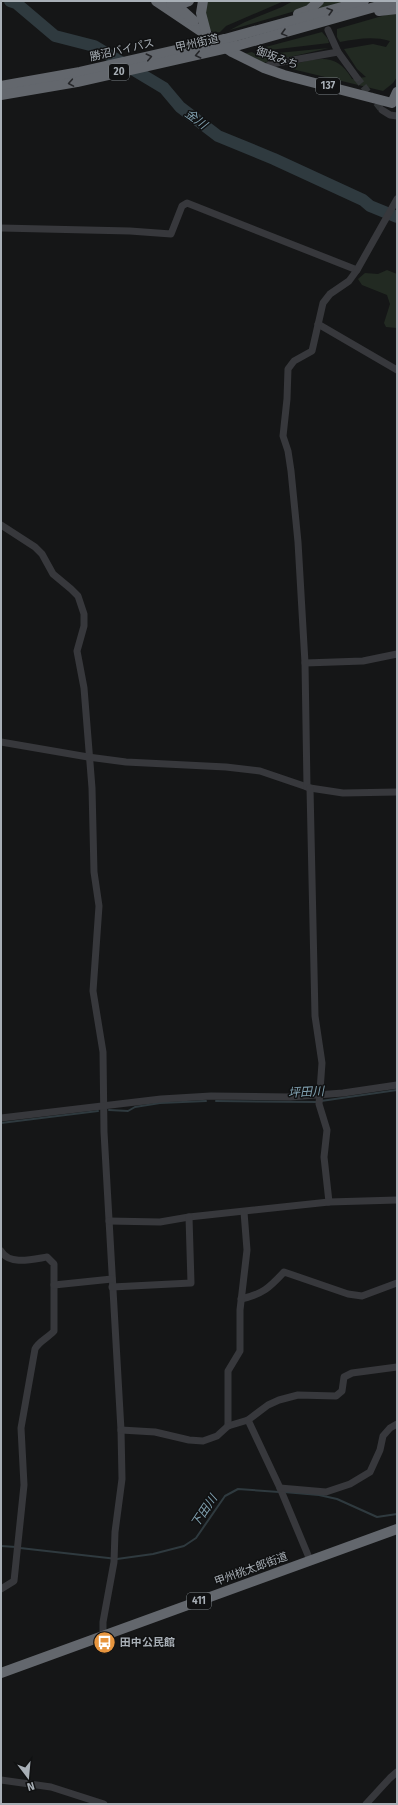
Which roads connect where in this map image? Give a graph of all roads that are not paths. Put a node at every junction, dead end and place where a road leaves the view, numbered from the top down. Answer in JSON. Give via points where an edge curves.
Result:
{"nodes":[{"id":1,"x":156,"y":1,"type":"edge"},
{"id":2,"x":164,"y":1,"type":"edge"},
{"id":3,"x":203,"y":1,"type":"edge"},
{"id":4,"x":320,"y":1,"type":"edge"},
{"id":5,"x":364,"y":1,"type":"edge"},
{"id":6,"x":396,"y":1,"type":"edge"},
{"id":7,"x":180,"y":3,"type":"edge"},
{"id":8,"x":397,"y":9,"type":"edge"},
{"id":9,"x":348,"y":15,"type":"junction"},
{"id":10,"x":195,"y":28,"type":"junction"},
{"id":11,"x":328,"y":30,"type":"dead end"},
{"id":12,"x":208,"y":35,"type":"junction"},
{"id":13,"x":236,"y":41,"type":"junction"},
{"id":14,"x":338,"y":52,"type":"junction"},
{"id":15,"x":264,"y":68,"type":"junction"},
{"id":16,"x":358,"y":78,"type":"tunnel mouth"},
{"id":17,"x":1,"y":86,"type":"edge"},
{"id":18,"x":397,"y":92,"type":"edge"},
{"id":19,"x":1,"y":96,"type":"edge"},
{"id":20,"x":382,"y":110,"type":"tunnel mouth"},
{"id":21,"x":397,"y":116,"type":"edge"},
{"id":22,"x":397,"y":199,"type":"edge"},
{"id":23,"x":1,"y":228,"type":"edge"},
{"id":24,"x":359,"y":267,"type":"junction"},
{"id":25,"x":318,"y":324,"type":"junction"},
{"id":26,"x":397,"y":370,"type":"edge"},
{"id":27,"x":1,"y":525,"type":"edge"},
{"id":28,"x":397,"y":654,"type":"edge"},
{"id":29,"x":305,"y":663,"type":"junction"},
{"id":30,"x":1,"y":742,"type":"edge"},
{"id":31,"x":88,"y":757,"type":"junction"},
{"id":32,"x":308,"y":788,"type":"junction"},
{"id":33,"x":397,"y":792,"type":"edge"},
{"id":34,"x":397,"y":1085,"type":"edge"},
{"id":35,"x":319,"y":1099,"type":"junction"},
{"id":36,"x":104,"y":1106,"type":"junction"},
{"id":37,"x":1,"y":1118,"type":"edge"},
{"id":38,"x":397,"y":1200,"type":"edge"},
{"id":39,"x":329,"y":1202,"type":"junction"},
{"id":40,"x":244,"y":1212,"type":"junction"},
{"id":41,"x":189,"y":1217,"type":"junction"},
{"id":42,"x":109,"y":1221,"type":"junction"},
{"id":43,"x":1,"y":1251,"type":"edge"},
{"id":44,"x":112,"y":1279,"type":"junction"},
{"id":45,"x":397,"y":1283,"type":"edge"},
{"id":46,"x":54,"y":1285,"type":"junction"},
{"id":47,"x":112,"y":1287,"type":"junction"},
{"id":48,"x":241,"y":1299,"type":"junction"},
{"id":49,"x":397,"y":1367,"type":"edge"},
{"id":50,"x":248,"y":1420,"type":"junction"},
{"id":51,"x":397,"y":1424,"type":"edge"},
{"id":52,"x":228,"y":1426,"type":"junction"},
{"id":53,"x":121,"y":1430,"type":"junction"},
{"id":54,"x":281,"y":1492,"type":"junction"},
{"id":55,"x":397,"y":1529,"type":"edge"},
{"id":56,"x":310,"y":1560,"type":"junction"},
{"id":57,"x":1,"y":1589,"type":"edge"},
{"id":58,"x":103,"y":1636,"type":"junction"},
{"id":59,"x":1,"y":1673,"type":"edge"},
{"id":60,"x":397,"y":1772,"type":"edge"},
{"id":61,"x":1,"y":1780,"type":"edge"},
{"id":62,"x":104,"y":1804,"type":"edge"},
{"id":63,"x":366,"y":1804,"type":"edge"}],
"edges":[{"from":1,"to":10,"type":"highway","name":"御坂みち","number":"137"},
{"from":2,"to":7,"type":"highway","number":"137"},
{"from":3,"to":12,"type":"highway","via":[[201,13]]},
{"from":4,"to":13,"type":"highway","via":[[309,10],[248,30]]},
{"from":13,"to":5,"type":"highway","name":"勝沼バイパス","number":"20","one_way":true},
{"from":6,"to":9,"type":"highway","name":"甲州街道","number":"20"},
{"from":7,"to":10,"type":"highway","number":"137","via":[[180,14]]},
{"from":7,"to":12,"type":"highway","number":"137"},
{"from":8,"to":9,"type":"highway"},
{"from":9,"to":13,"type":"highway","name":"甲州街道","number":"20","one_way":true},
{"from":10,"to":12,"type":"highway","name":"御坂みち","number":"137"},
{"from":11,"to":14,"type":"street"},
{"from":12,"to":15,"type":"highway","name":"御坂みち","number":"137","via":[[232,52]]},
{"from":17,"to":13,"type":"highway","name":"勝沼バイパス","number":"20","one_way":true,"bridge":true,"via":[[80,72],[225,40]]},
{"from":13,"to":19,"type":"highway","name":"甲州街道","number":"20","one_way":true,"bridge":true,"via":[[76,82]]},
{"from":14,"to":15,"type":"street","via":[[271,64]]},
{"from":14,"to":16,"type":"street"},
{"from":15,"to":18,"type":"highway","name":"御坂みち","number":"137","via":[[392,103]]},
{"from":20,"to":21,"type":"street"},
{"from":22,"to":24,"type":"street"},
{"from":23,"to":24,"type":"street","via":[[170,234],[182,206],[187,203]]},
{"from":24,"to":25,"type":"street","via":[[349,281],[326,298]]},
{"from":25,"to":26,"type":"street"},
{"from":25,"to":29,"type":"street","via":[[312,351],[294,361],[288,369],[283,436],[288,450],[292,479]]},
{"from":27,"to":31,"type":"street","via":[[36,547],[53,574],[71,589],[80,601],[84,621],[77,651],[84,688]]},
{"from":28,"to":29,"type":"street","via":[[363,661]]},
{"from":29,"to":32,"type":"street"},
{"from":30,"to":31,"type":"street"},
{"from":31,"to":32,"type":"street","via":[[126,762],[226,767],[260,772]]},
{"from":31,"to":36,"type":"street","via":[[94,872],[99,906],[93,991],[103,1052]]},
{"from":32,"to":33,"type":"street","via":[[343,793]]},
{"from":32,"to":35,"type":"street","via":[[313,867],[315,1016],[322,1063]]},
{"from":34,"to":35,"type":"street"},
{"from":35,"to":36,"type":"street","via":[[211,1096]]},
{"from":35,"to":39,"type":"street","via":[[327,1130],[324,1158]]},
{"from":36,"to":37,"type":"street"},
{"from":36,"to":42,"type":"street"},
{"from":38,"to":39,"type":"street"},
{"from":39,"to":40,"type":"street"},
{"from":40,"to":41,"type":"street"},
{"from":40,"to":48,"type":"street","via":[[247,1250]]},
{"from":41,"to":42,"type":"street","via":[[160,1222]]},
{"from":41,"to":47,"type":"street","via":[[191,1282]]},
{"from":42,"to":44,"type":"street"},
{"from":43,"to":46,"type":"street","via":[[11,1259],[48,1257],[54,1264]]},
{"from":44,"to":46,"type":"street"},
{"from":44,"to":47,"type":"street"},
{"from":45,"to":48,"type":"street","via":[[362,1296],[348,1294],[284,1272],[271,1286],[257,1295]]},
{"from":46,"to":57,"type":"street","via":[[54,1331],[38,1343],[35,1349],[21,1428],[24,1485],[14,1581]]},
{"from":47,"to":53,"type":"street"},
{"from":48,"to":52,"type":"street","via":[[240,1350],[228,1370]]},
{"from":49,"to":50,"type":"street","via":[[352,1373],[344,1377],[342,1391],[336,1396],[288,1397],[268,1405]]},
{"from":50,"to":52,"type":"street"},
{"from":50,"to":54,"type":"street"},
{"from":51,"to":54,"type":"street","via":[[383,1436],[370,1472],[350,1484],[326,1492]]},
{"from":52,"to":53,"type":"street","via":[[216,1436],[204,1441],[155,1432]]},
{"from":53,"to":58,"type":"street","via":[[122,1479]]},
{"from":54,"to":56,"type":"street"},
{"from":55,"to":56,"type":"highway","name":"甲州桃太郎街道","number":"411"},
{"from":56,"to":58,"type":"highway","name":"甲州桃太郎街道","number":"411"},
{"from":58,"to":59,"type":"highway","name":"甲州桃太郎街道","number":"411"},
{"from":60,"to":63,"type":"street"},
{"from":61,"to":62,"type":"street","via":[[51,1787]]}]}
